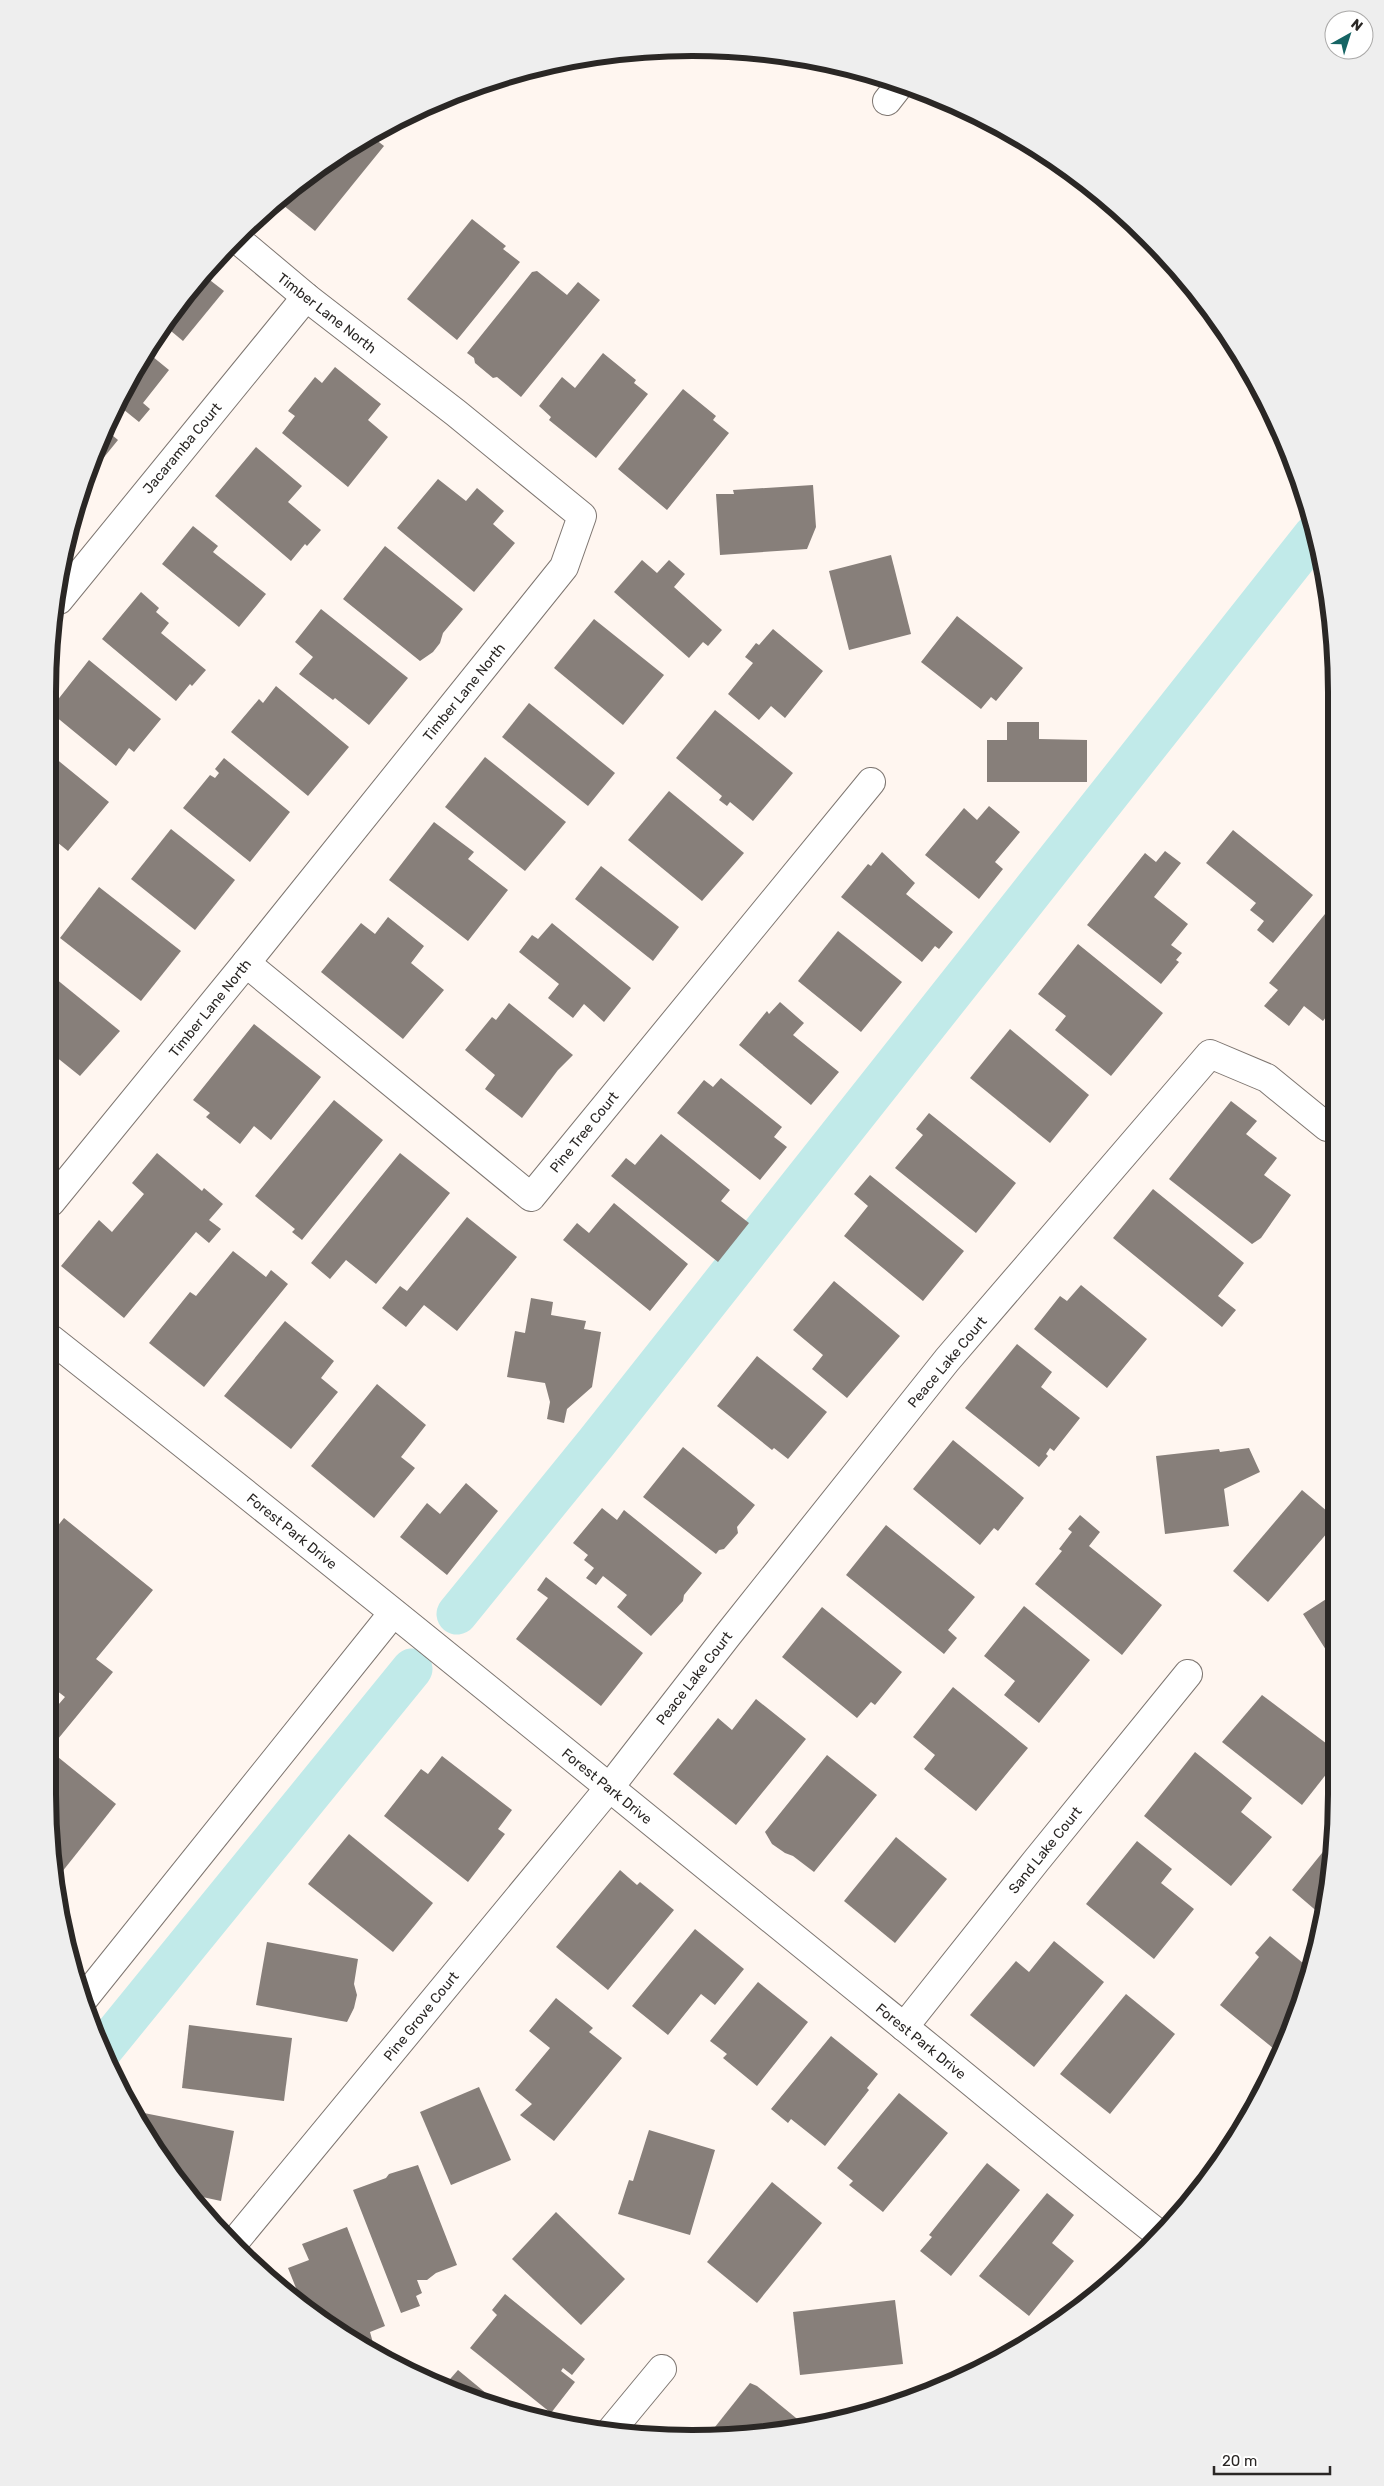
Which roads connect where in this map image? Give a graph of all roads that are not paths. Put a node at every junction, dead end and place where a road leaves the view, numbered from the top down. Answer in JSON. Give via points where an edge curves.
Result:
{"nodes":[{"id":1,"x":241,"y":243,"type":"edge"},
{"id":2,"x":306,"y":297,"type":"junction"},
{"id":3,"x":64,"y":594,"type":"edge"},
{"id":4,"x":871,"y":782,"type":"dead end"},
{"id":5,"x":246,"y":963,"type":"junction"},
{"id":6,"x":1328,"y":1126,"type":"edge"},
{"id":7,"x":56,"y":1196,"type":"edge"},
{"id":8,"x":56,"y":1342,"type":"edge"},
{"id":9,"x":393,"y":1613,"type":"junction"},
{"id":10,"x":1188,"y":1674,"type":"dead end"},
{"id":11,"x":609,"y":1788,"type":"junction"},
{"id":12,"x":88,"y":1993,"type":"edge"},
{"id":13,"x":904,"y":2027,"type":"junction"},
{"id":14,"x":1154,"y":2230,"type":"edge"},
{"id":15,"x":237,"y":2239,"type":"edge"},
{"id":16,"x":662,"y":2368,"type":"dead end"},
{"id":17,"x":616,"y":2425,"type":"edge"}],
"edges":[{"from":1,"to":2,"type":"street","name":"Timber Lane North"},
{"from":2,"to":3,"type":"street","name":"Jacaramba Court"},
{"from":2,"to":5,"type":"street","name":"Timber Lane North","via":[[582,516],[564,567]]},
{"from":4,"to":5,"type":"street","name":"Pine Tree Court","via":[[531,1198]]},
{"from":5,"to":7,"type":"street","name":"Timber Lane North"},
{"from":6,"to":11,"type":"street","name":"Peace Lake Court","via":[[1266,1078],[1210,1054],[947,1360]]},
{"from":8,"to":9,"type":"street","name":"Forest Park Drive"},
{"from":9,"to":11,"type":"street","name":"Forest Park Drive"},
{"from":9,"to":12,"type":"street"},
{"from":10,"to":13,"type":"street","name":"Sand Lake Court"},
{"from":11,"to":13,"type":"street","name":"Forest Park Drive"},
{"from":11,"to":15,"type":"street","name":"Pine Grove Court"},
{"from":13,"to":14,"type":"street","name":"Forest Park Drive"},
{"from":16,"to":17,"type":"street"}]}
